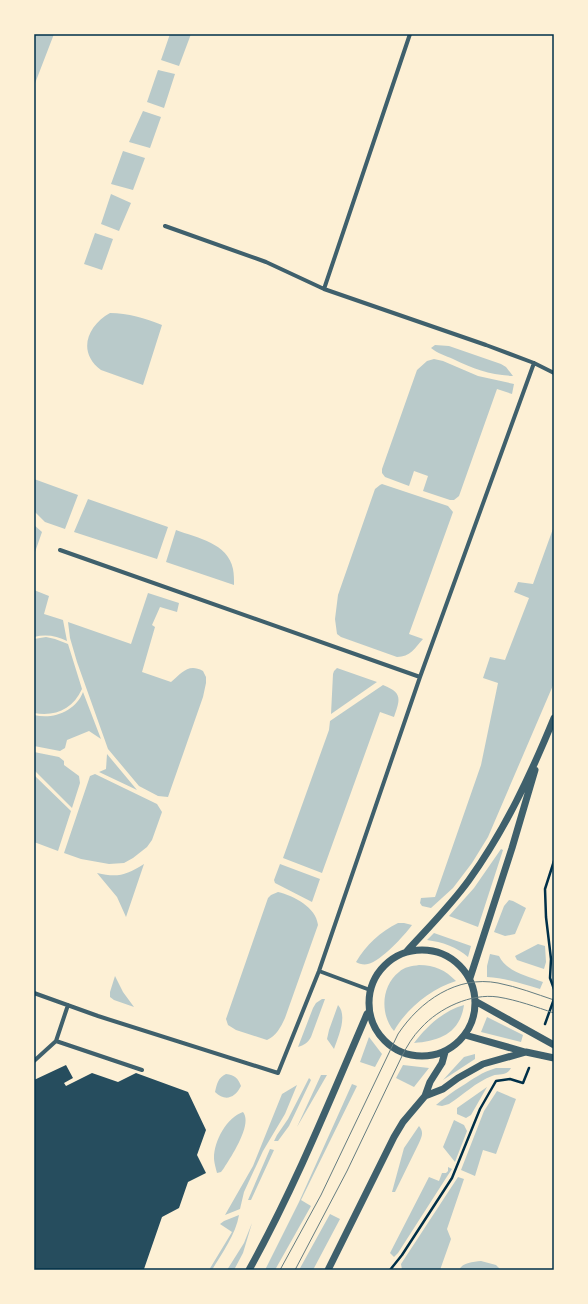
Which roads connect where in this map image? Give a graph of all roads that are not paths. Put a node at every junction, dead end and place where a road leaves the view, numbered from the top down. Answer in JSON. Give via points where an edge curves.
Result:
{"nodes":[{"id":1,"x":410,"y":34,"type":"edge"},
{"id":2,"x":165,"y":226,"type":"dead end"},
{"id":3,"x":324,"y":289,"type":"junction"},
{"id":4,"x":534,"y":363,"type":"junction"},
{"id":5,"x":554,"y":373,"type":"edge"},
{"id":6,"x":60,"y":550,"type":"dead end"},
{"id":7,"x":420,"y":677,"type":"junction"},
{"id":8,"x":554,"y":718,"type":"edge"},
{"id":9,"x":542,"y":748,"type":"junction"},
{"id":10,"x":407,"y":951,"type":"junction"},
{"id":11,"x":319,"y":971,"type":"junction"},
{"id":12,"x":470,"y":978,"type":"junction"},
{"id":13,"x":370,"y":990,"type":"junction"},
{"id":14,"x":34,"y":993,"type":"edge"},
{"id":15,"x":475,"y":1001,"type":"junction"},
{"id":16,"x":68,"y":1005,"type":"junction"},
{"id":17,"x":367,"y":1014,"type":"junction"},
{"id":18,"x":465,"y":1035,"type":"junction"},
{"id":19,"x":56,"y":1041,"type":"junction"},
{"id":20,"x":554,"y":1046,"type":"edge"},
{"id":21,"x":445,"y":1052,"type":"junction"},
{"id":22,"x":526,"y":1052,"type":"junction"},
{"id":23,"x":554,"y":1058,"type":"edge"},
{"id":24,"x":34,"y":1060,"type":"edge"},
{"id":25,"x":142,"y":1070,"type":"dead end"},
{"id":26,"x":425,"y":1096,"type":"junction"},
{"id":27,"x":249,"y":1270,"type":"edge"},
{"id":28,"x":328,"y":1270,"type":"edge"}],
"edges":[{"from":1,"to":3,"type":"street"},
{"from":2,"to":3,"type":"street","via":[[266,262]]},
{"from":3,"to":4,"type":"street"},
{"from":4,"to":5,"type":"street"},
{"from":4,"to":7,"type":"street"},
{"from":6,"to":7,"type":"street"},
{"from":7,"to":11,"type":"street"},
{"from":8,"to":9,"type":"street"},
{"from":9,"to":10,"type":"street","via":[[505,825],[469,880]]},
{"from":9,"to":12,"type":"street"},
{"from":10,"to":12,"type":"street","via":[[424,950],[440,953],[455,961]]},
{"from":10,"to":13,"type":"street","via":[[382,967]]},
{"from":11,"to":13,"type":"street"},
{"from":11,"to":16,"type":"street","via":[[278,1073]]},
{"from":12,"to":15,"type":"street"},
{"from":13,"to":17,"type":"street"},
{"from":14,"to":16,"type":"street"},
{"from":15,"to":18,"type":"street","via":[[475,1013]]},
{"from":15,"to":20,"type":"street"},
{"from":16,"to":19,"type":"street"},
{"from":17,"to":21,"type":"street","via":[[381,1038],[394,1049],[410,1056],[428,1057]]},
{"from":17,"to":27,"type":"street","via":[[306,1157]]},
{"from":18,"to":21,"type":"street"},
{"from":18,"to":22,"type":"street"},
{"from":19,"to":24,"type":"street"},
{"from":19,"to":25,"type":"street"},
{"from":21,"to":26,"type":"street"},
{"from":22,"to":23,"type":"street"},
{"from":22,"to":26,"type":"street","via":[[483,1064]]},
{"from":26,"to":28,"type":"street","via":[[394,1137]]}]}
